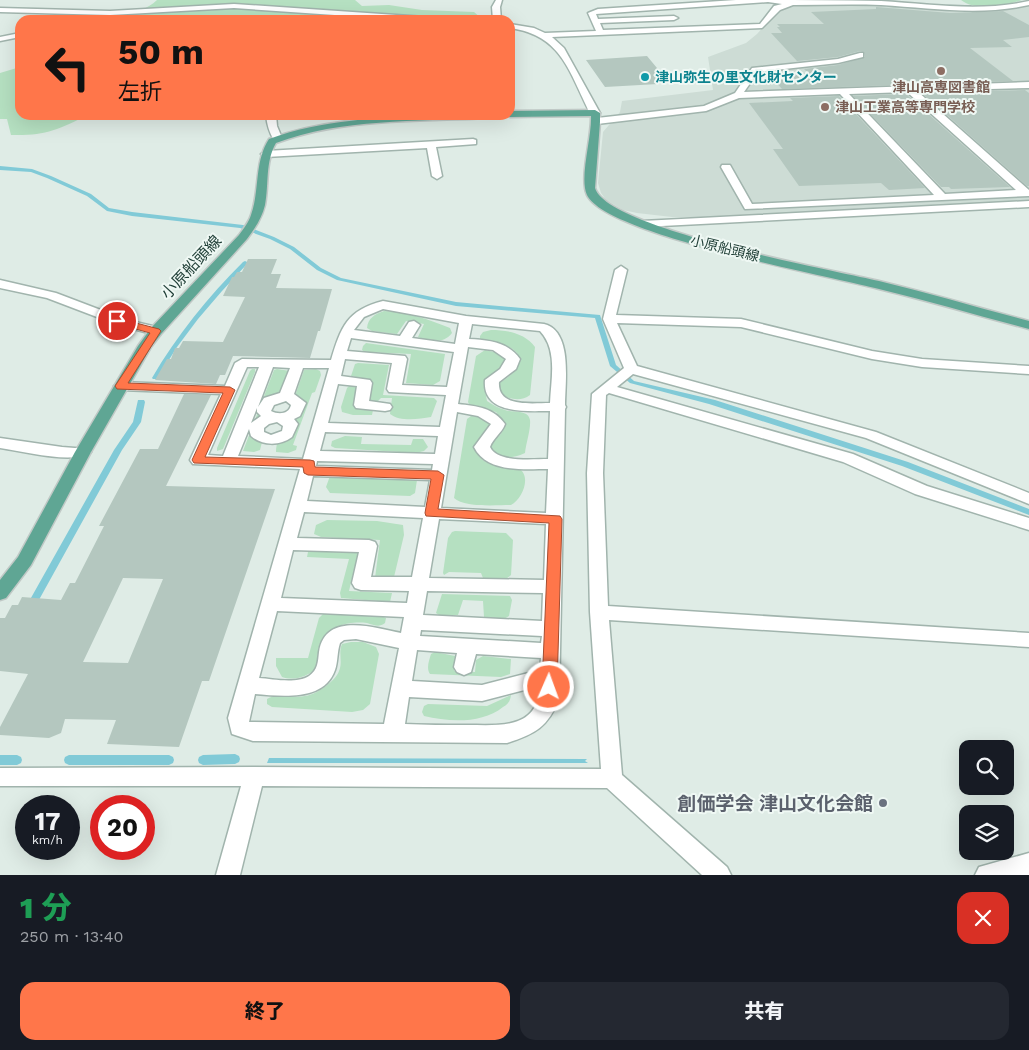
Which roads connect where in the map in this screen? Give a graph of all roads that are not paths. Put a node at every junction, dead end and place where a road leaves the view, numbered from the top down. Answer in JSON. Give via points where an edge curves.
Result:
{"nodes":[{"id":1,"x":499,"y":0,"type":"edge"},
{"id":2,"x":144,"y":2,"type":"dead end"},
{"id":3,"x":792,"y":3,"type":"junction"},
{"id":4,"x":1029,"y":3,"type":"edge"},
{"id":5,"x":0,"y":11,"type":"edge"},
{"id":6,"x":124,"y":12,"type":"junction"},
{"id":7,"x":39,"y":15,"type":"edge"},
{"id":8,"x":366,"y":15,"type":"edge"},
{"id":9,"x":497,"y":15,"type":"edge"},
{"id":10,"x":674,"y":18,"type":"dead end"},
{"id":11,"x":596,"y":22,"type":"junction"},
{"id":12,"x":515,"y":27,"type":"edge"},
{"id":13,"x":601,"y":34,"type":"junction"},
{"id":14,"x":544,"y":35,"type":"junction"},
{"id":15,"x":15,"y":36,"type":"edge"},
{"id":16,"x":0,"y":39,"type":"edge"},
{"id":17,"x":860,"y":55,"type":"dead end"},
{"id":18,"x":1029,"y":85,"type":"edge"},
{"id":19,"x":909,"y":89,"type":"junction"},
{"id":20,"x":843,"y":92,"type":"junction"},
{"id":21,"x":738,"y":95,"type":"junction"},
{"id":22,"x":515,"y":114,"type":"edge"},
{"id":23,"x":596,"y":117,"type":"junction"},
{"id":24,"x":271,"y":120,"type":"edge"},
{"id":25,"x":395,"y":120,"type":"edge"},
{"id":26,"x":277,"y":138,"type":"junction"},
{"id":27,"x":473,"y":142,"type":"dead end"},
{"id":28,"x":431,"y":144,"type":"junction"},
{"id":29,"x":266,"y":154,"type":"junction"},
{"id":30,"x":726,"y":167,"type":"dead end"},
{"id":31,"x":437,"y":176,"type":"dead end"},
{"id":32,"x":942,"y":197,"type":"junction"},
{"id":33,"x":1028,"y":197,"type":"edge"},
{"id":34,"x":642,"y":224,"type":"junction"},
{"id":35,"x":621,"y":270,"type":"dead end"},
{"id":36,"x":0,"y":284,"type":"edge"},
{"id":37,"x":609,"y":319,"type":"junction"},
{"id":38,"x":466,"y":320,"type":"junction"},
{"id":39,"x":414,"y":325,"type":"dead end"},
{"id":40,"x":1029,"y":325,"type":"edge"},
{"id":41,"x":156,"y":331,"type":"junction"},
{"id":42,"x":346,"y":333,"type":"junction"},
{"id":43,"x":403,"y":341,"type":"junction"},
{"id":44,"x":462,"y":346,"type":"junction"},
{"id":45,"x":268,"y":363,"type":"junction"},
{"id":46,"x":298,"y":363,"type":"junction"},
{"id":47,"x":337,"y":366,"type":"junction"},
{"id":48,"x":631,"y":369,"type":"junction"},
{"id":49,"x":1029,"y":370,"type":"edge"},
{"id":50,"x":120,"y":386,"type":"junction"},
{"id":51,"x":607,"y":388,"type":"junction"},
{"id":52,"x":230,"y":390,"type":"junction"},
{"id":53,"x":286,"y":397,"type":"junction"},
{"id":54,"x":452,"y":399,"type":"junction"},
{"id":55,"x":559,"y":407,"type":"junction"},
{"id":56,"x":278,"y":418,"type":"junction"},
{"id":57,"x":320,"y":427,"type":"junction"},
{"id":58,"x":379,"y":429,"type":"junction"},
{"id":59,"x":446,"y":432,"type":"junction"},
{"id":60,"x":270,"y":440,"type":"junction"},
{"id":61,"x":0,"y":443,"type":"edge"},
{"id":62,"x":83,"y":452,"type":"junction"},
{"id":63,"x":229,"y":461,"type":"junction"},
{"id":64,"x":262,"y":462,"type":"junction"},
{"id":65,"x":310,"y":464,"type":"junction"},
{"id":66,"x":557,"y":464,"type":"junction"},
{"id":67,"x":439,"y":467,"type":"junction"},
{"id":68,"x":1029,"y":499,"type":"edge"},
{"id":69,"x":298,"y":506,"type":"junction"},
{"id":70,"x":431,"y":513,"type":"junction"},
{"id":71,"x":555,"y":519,"type":"junction"},
{"id":72,"x":1029,"y":524,"type":"edge"},
{"id":73,"x":288,"y":544,"type":"junction"},
{"id":74,"x":419,"y":585,"type":"junction"},
{"id":75,"x":553,"y":588,"type":"junction"},
{"id":76,"x":0,"y":593,"type":"edge"},
{"id":77,"x":270,"y":604,"type":"junction"},
{"id":78,"x":599,"y":612,"type":"junction"},
{"id":79,"x":413,"y":616,"type":"junction"},
{"id":80,"x":551,"y":629,"type":"junction"},
{"id":81,"x":1029,"y":640,"type":"edge"},
{"id":82,"x":409,"y":642,"type":"junction"},
{"id":83,"x":468,"y":646,"type":"junction"},
{"id":84,"x":550,"y":651,"type":"junction"},
{"id":85,"x":464,"y":667,"type":"dead end"},
{"id":86,"x":550,"y":675,"type":"junction"},
{"id":87,"x":247,"y":685,"type":"junction"},
{"id":88,"x":401,"y":688,"type":"junction"},
{"id":89,"x":393,"y":733,"type":"junction"},
{"id":90,"x":254,"y":776,"type":"junction"},
{"id":91,"x":0,"y":777,"type":"edge"},
{"id":92,"x":612,"y":779,"type":"junction"},
{"id":93,"x":1029,"y":864,"type":"edge"},
{"id":94,"x":228,"y":875,"type":"edge"},
{"id":95,"x":719,"y":875,"type":"edge"},
{"id":96,"x":986,"y":875,"type":"edge"}],
"edges":[{"from":1,"to":9,"type":"street"},
{"from":2,"to":6,"type":"street"},
{"from":3,"to":4,"type":"street","via":[[878,3],[979,9]]},
{"from":3,"to":11,"type":"street","via":[[768,0],[598,11],[592,13]]},
{"from":3,"to":13,"type":"street","via":[[777,8],[762,26]]},
{"from":5,"to":6,"type":"street"},
{"from":5,"to":7,"type":"street"},
{"from":6,"to":8,"type":"street","via":[[234,6]]},
{"from":10,"to":11,"type":"street"},
{"from":11,"to":13,"type":"street"},
{"from":12,"to":14,"type":"street"},
{"from":13,"to":14,"type":"street"},
{"from":14,"to":23,"type":"street","via":[[560,48]]},
{"from":15,"to":16,"type":"street"},
{"from":17,"to":21,"type":"street","via":[[838,61],[755,70]]},
{"from":18,"to":19,"type":"street"},
{"from":19,"to":20,"type":"street"},
{"from":19,"to":33,"type":"street"},
{"from":20,"to":21,"type":"street"},
{"from":20,"to":32,"type":"street"},
{"from":21,"to":23,"type":"street","via":[[706,108]]},
{"from":22,"to":23,"type":"main road"},
{"from":23,"to":34,"type":"main road","name":"小原船頭線","via":[[591,194],[606,209]]},
{"from":24,"to":26,"type":"street"},
{"from":25,"to":26,"type":"main road","via":[[341,123]]},
{"from":26,"to":29,"type":"main road","name":"小原船頭線","via":[[268,145]]},
{"from":27,"to":28,"type":"street"},
{"from":28,"to":29,"type":"street"},
{"from":28,"to":31,"type":"street"},
{"from":29,"to":41,"type":"main road","name":"小原船頭線","via":[[254,222]]},
{"from":30,"to":32,"type":"street","via":[[749,207]]},
{"from":32,"to":33,"type":"street"},
{"from":33,"to":34,"type":"street"},
{"from":34,"to":40,"type":"main road","name":"小原船頭線","via":[[715,246]]},
{"from":35,"to":37,"type":"street"},
{"from":36,"to":41,"type":"street","via":[[68,301],[102,316]]},
{"from":37,"to":48,"type":"street"},
{"from":37,"to":49,"type":"street","via":[[741,323],[882,357]]},
{"from":38,"to":42,"type":"street","via":[[383,305],[359,313]]},
{"from":38,"to":44,"type":"street"},
{"from":38,"to":55,"type":"street","via":[[544,328],[550,333],[560,352]]},
{"from":39,"to":43,"type":"street"},
{"from":41,"to":50,"type":"main road","name":"小原船頭線"},
{"from":42,"to":43,"type":"street"},
{"from":42,"to":47,"type":"street"},
{"from":43,"to":44,"type":"street"},
{"from":44,"to":54,"type":"street"},
{"from":44,"to":55,"type":"street","via":[[495,347],[511,354],[511,366],[492,380],[494,399],[512,405]]},
{"from":45,"to":46,"type":"street"},
{"from":45,"to":52,"type":"street","via":[[242,363]]},
{"from":45,"to":63,"type":"street"},
{"from":46,"to":47,"type":"street"},
{"from":46,"to":53,"type":"street"},
{"from":47,"to":54,"type":"street","via":[[400,359],[394,389]]},
{"from":47,"to":57,"type":"street"},
{"from":47,"to":58,"type":"street","via":[[365,383],[361,406],[386,403]]},
{"from":48,"to":51,"type":"street"},
{"from":48,"to":68,"type":"street","via":[[871,435]]},
{"from":50,"to":52,"type":"street"},
{"from":50,"to":62,"type":"main road","name":"小原船頭線"},
{"from":51,"to":72,"type":"street","via":[[848,458],[921,490]]},
{"from":51,"to":78,"type":"street","via":[[599,394],[595,472]]},
{"from":52,"to":63,"type":"street","via":[[198,460]]},
{"from":53,"to":56,"type":"street","via":[[297,400],[299,407],[294,414]]},
{"from":53,"to":56,"type":"street","via":[[265,405],[264,412]]},
{"from":54,"to":59,"type":"street"},
{"from":54,"to":66,"type":"street","via":[[496,420],[497,430],[483,441],[487,457],[496,462]]},
{"from":55,"to":66,"type":"street"},
{"from":56,"to":60,"type":"street","via":[[292,424],[290,432]]},
{"from":56,"to":60,"type":"street","via":[[264,420],[255,430],[258,436]]},
{"from":57,"to":58,"type":"street"},
{"from":57,"to":65,"type":"street"},
{"from":58,"to":59,"type":"street"},
{"from":59,"to":67,"type":"street"},
{"from":60,"to":64,"type":"street"},
{"from":61,"to":62,"type":"street"},
{"from":62,"to":76,"type":"main road","name":"小原船頭線","via":[[25,560]]},
{"from":63,"to":64,"type":"street"},
{"from":64,"to":65,"type":"street"},
{"from":65,"to":67,"type":"street"},
{"from":65,"to":69,"type":"street"},
{"from":66,"to":71,"type":"street"},
{"from":67,"to":70,"type":"street"},
{"from":69,"to":70,"type":"street"},
{"from":69,"to":73,"type":"street"},
{"from":70,"to":71,"type":"street"},
{"from":70,"to":74,"type":"street"},
{"from":71,"to":75,"type":"street"},
{"from":73,"to":74,"type":"street","via":[[369,546],[361,583]]},
{"from":73,"to":77,"type":"street"},
{"from":74,"to":75,"type":"street"},
{"from":74,"to":79,"type":"street"},
{"from":75,"to":80,"type":"street"},
{"from":77,"to":79,"type":"street"},
{"from":77,"to":87,"type":"street"},
{"from":78,"to":81,"type":"street"},
{"from":78,"to":92,"type":"street"},
{"from":79,"to":80,"type":"street"},
{"from":79,"to":82,"type":"street"},
{"from":80,"to":84,"type":"street"},
{"from":82,"to":83,"type":"street"},
{"from":82,"to":87,"type":"street","via":[[371,634],[337,635],[328,647],[327,668],[316,681],[298,687]]},
{"from":82,"to":88,"type":"street"},
{"from":83,"to":84,"type":"street"},
{"from":83,"to":85,"type":"street"},
{"from":84,"to":86,"type":"street"},
{"from":86,"to":88,"type":"street","via":[[482,693]]},
{"from":86,"to":89,"type":"street","via":[[545,711],[524,729],[507,734]]},
{"from":87,"to":89,"type":"street","via":[[238,718],[239,728],[253,732]]},
{"from":88,"to":89,"type":"street"},
{"from":90,"to":91,"type":"street"},
{"from":90,"to":92,"type":"street"},
{"from":90,"to":94,"type":"street"},
{"from":92,"to":95,"type":"street"},
{"from":93,"to":96,"type":"street"}]}
